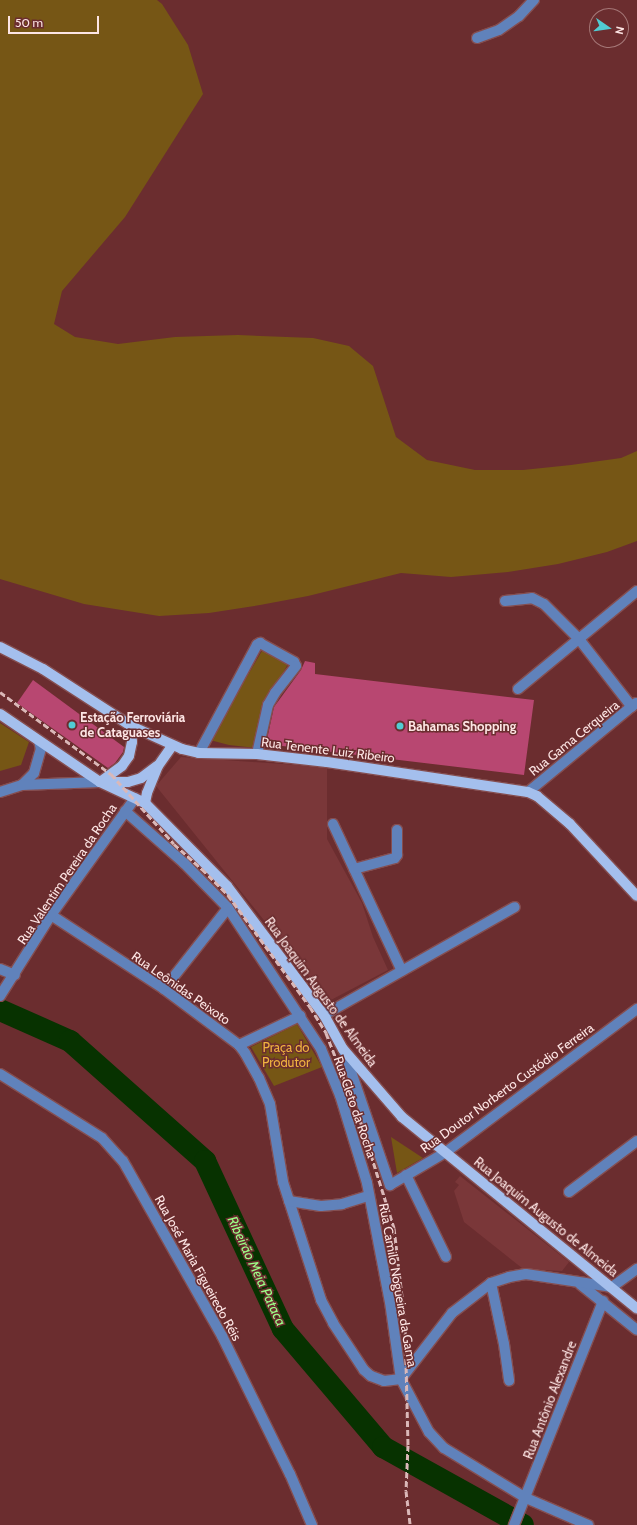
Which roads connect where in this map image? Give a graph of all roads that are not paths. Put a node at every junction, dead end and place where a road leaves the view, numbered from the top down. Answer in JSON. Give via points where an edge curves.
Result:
{"nodes":[{"id":1,"x":534,"y":0,"type":"edge"},
{"id":2,"x":477,"y":38,"type":"dead end"},
{"id":3,"x":637,"y":591,"type":"edge"},
{"id":4,"x":505,"y":601,"type":"dead end"},
{"id":5,"x":579,"y":640,"type":"junction"},
{"id":6,"x":0,"y":646,"type":"edge"},
{"id":7,"x":518,"y":690,"type":"dead end"},
{"id":8,"x":635,"y":705,"type":"edge"},
{"id":9,"x":0,"y":714,"type":"edge"},
{"id":10,"x":131,"y":726,"type":"junction"},
{"id":11,"x":39,"y":741,"type":"junction"},
{"id":12,"x":172,"y":746,"type":"junction"},
{"id":13,"x":199,"y":752,"type":"junction"},
{"id":14,"x":257,"y":754,"type":"junction"},
{"id":15,"x":158,"y":766,"type":"junction"},
{"id":16,"x":100,"y":782,"type":"junction"},
{"id":17,"x":22,"y":785,"type":"junction"},
{"id":18,"x":0,"y":792,"type":"edge"},
{"id":19,"x":528,"y":792,"type":"junction"},
{"id":20,"x":145,"y":803,"type":"junction"},
{"id":21,"x":129,"y":805,"type":"junction"},
{"id":22,"x":332,"y":824,"type":"dead end"},
{"id":23,"x":397,"y":830,"type":"dead end"},
{"id":24,"x":354,"y":869,"type":"junction"},
{"id":25,"x":637,"y":896,"type":"edge"},
{"id":26,"x":515,"y":907,"type":"dead end"},
{"id":27,"x":228,"y":908,"type":"junction"},
{"id":28,"x":51,"y":915,"type":"junction"},
{"id":29,"x":0,"y":969,"type":"edge"},
{"id":30,"x":402,"y":971,"type":"junction"},
{"id":31,"x":15,"y":975,"type":"junction"},
{"id":32,"x":164,"y":989,"type":"junction"},
{"id":33,"x":2,"y":993,"type":"edge"},
{"id":34,"x":637,"y":1009,"type":"edge"},
{"id":35,"x":324,"y":1015,"type":"junction"},
{"id":36,"x":300,"y":1016,"type":"junction"},
{"id":37,"x":239,"y":1045,"type":"junction"},
{"id":38,"x":343,"y":1049,"type":"junction"},
{"id":39,"x":0,"y":1074,"type":"edge"},
{"id":40,"x":637,"y":1141,"type":"edge"},
{"id":41,"x":446,"y":1152,"type":"junction"},
{"id":42,"x":406,"y":1175,"type":"junction"},
{"id":43,"x":569,"y":1192,"type":"dead end"},
{"id":44,"x":369,"y":1196,"type":"junction"},
{"id":45,"x":290,"y":1201,"type":"junction"},
{"id":46,"x":446,"y":1257,"type":"dead end"},
{"id":47,"x":637,"y":1268,"type":"edge"},
{"id":48,"x":491,"y":1283,"type":"junction"},
{"id":49,"x":578,"y":1283,"type":"junction"},
{"id":50,"x":612,"y":1287,"type":"junction"},
{"id":51,"x":603,"y":1301,"type":"junction"},
{"id":52,"x":637,"y":1309,"type":"edge"},
{"id":53,"x":637,"y":1330,"type":"edge"},
{"id":54,"x":401,"y":1379,"type":"junction"},
{"id":55,"x":510,"y":1382,"type":"dead end"},
{"id":56,"x":526,"y":1498,"type":"junction"},
{"id":57,"x":312,"y":1525,"type":"edge"},
{"id":58,"x":514,"y":1525,"type":"edge"},
{"id":59,"x":588,"y":1525,"type":"edge"}],
"edges":[{"from":1,"to":2,"type":"street","via":[[519,16],[499,30]]},
{"from":3,"to":5,"type":"street"},
{"from":4,"to":5,"type":"street","via":[[532,598],[539,601]]},
{"from":5,"to":7,"type":"street"},
{"from":5,"to":8,"type":"street"},
{"from":6,"to":10,"type":"main road","name":"Rua Tenente Luiz Ribeiro","via":[[43,669]]},
{"from":8,"to":19,"type":"street","name":"Rua Gama Cerqueira"},
{"from":9,"to":11,"type":"main road","name":"Rua Joaquim Augusto de Almeida"},
{"from":10,"to":12,"type":"main road","name":"Rua Tenente Luiz Ribeiro"},
{"from":10,"to":16,"type":"main road","via":[[132,742],[129,756],[122,766]]},
{"from":11,"to":16,"type":"main road","name":"Rua Joaquim Augusto de Almeida"},
{"from":11,"to":17,"type":"street","via":[[41,749],[34,773]]},
{"from":12,"to":13,"type":"main road","name":"Rua Tenente Luiz Ribeiro"},
{"from":12,"to":15,"type":"main road"},
{"from":13,"to":14,"type":"main road","name":"Rua Tenente Luiz Ribeiro"},
{"from":13,"to":14,"type":"street","via":[[260,643],[294,662],[296,666],[268,705]]},
{"from":14,"to":19,"type":"main road","name":"Rua Tenente Luiz Ribeiro"},
{"from":15,"to":16,"type":"main road","via":[[141,778],[128,782]]},
{"from":15,"to":20,"type":"main road"},
{"from":16,"to":17,"type":"street"},
{"from":16,"to":21,"type":"main road","name":"Rua Joaquim Augusto de Almeida"},
{"from":17,"to":18,"type":"street"},
{"from":19,"to":25,"type":"main road","name":"Rua Tenente Luiz Ribeiro","via":[[537,796],[570,824]]},
{"from":20,"to":21,"type":"main road","name":"Rua Joaquim Augusto de Almeida"},
{"from":20,"to":35,"type":"main road","name":"Rua Joaquim Augusto de Almeida","via":[[227,886]]},
{"from":21,"to":27,"type":"street","name":"Rua Cleto da Rocha"},
{"from":21,"to":28,"type":"street","name":"Rua Valentim Pereira da Rocha"},
{"from":22,"to":24,"type":"street"},
{"from":23,"to":24,"type":"street","via":[[395,858]]},
{"from":24,"to":30,"type":"street"},
{"from":26,"to":30,"type":"street"},
{"from":27,"to":32,"type":"street"},
{"from":27,"to":36,"type":"street","name":"Rua Cleto da Rocha"},
{"from":28,"to":31,"type":"street","name":"Rua Valentim Pereira da Rocha"},
{"from":28,"to":32,"type":"street","name":"Rua Leônidas Peixoto"},
{"from":29,"to":31,"type":"street"},
{"from":30,"to":35,"type":"street"},
{"from":31,"to":33,"type":"street","name":"Rua Valentim Pereira da Rocha"},
{"from":32,"to":37,"type":"street","name":"Rua Leônidas Peixoto"},
{"from":34,"to":41,"type":"street","name":"Rua Doutor Norberto Custódio Ferreira"},
{"from":35,"to":38,"type":"main road","name":"Rua Joaquim Augusto de Almeida"},
{"from":36,"to":37,"type":"street"},
{"from":36,"to":44,"type":"street","name":"Rua Cleto da Rocha","via":[[322,1049],[340,1095]]},
{"from":37,"to":45,"type":"street","via":[[259,1078],[270,1104],[283,1182]]},
{"from":38,"to":41,"type":"main road","name":"Rua Joaquim Augusto de Almeida","via":[[402,1117]]},
{"from":38,"to":42,"type":"street","name":"Rua Doutor Norberto Custódio Ferreira","via":[[390,1184]]},
{"from":39,"to":57,"type":"street","name":"Rua José Maria Figueiredo Réis","via":[[102,1138],[123,1161],[222,1336],[290,1474]]},
{"from":40,"to":43,"type":"street"},
{"from":41,"to":42,"type":"street","name":"Rua Doutor Norberto Custódio Ferreira"},
{"from":41,"to":50,"type":"main road","name":"Rua Joaquim Augusto de Almeida"},
{"from":42,"to":46,"type":"street"},
{"from":44,"to":45,"type":"street","via":[[342,1204],[321,1206]]},
{"from":44,"to":54,"type":"street","name":"Rua Camilo Nogueira da Gama","via":[[390,1302]]},
{"from":45,"to":54,"type":"street","via":[[321,1300],[333,1323],[364,1370],[371,1376],[384,1380]]},
{"from":47,"to":50,"type":"street"},
{"from":48,"to":49,"type":"street","via":[[526,1274]]},
{"from":48,"to":54,"type":"street","via":[[452,1313]]},
{"from":48,"to":55,"type":"street"},
{"from":49,"to":50,"type":"street"},
{"from":49,"to":51,"type":"street"},
{"from":50,"to":52,"type":"main road","name":"Rua Joaquim Augusto de Almeida"},
{"from":51,"to":53,"type":"street"},
{"from":51,"to":56,"type":"street","name":"Rua Antônio Alexandre"},
{"from":54,"to":56,"type":"street","name":"Rua Camilo Nogueira da Gama","via":[[429,1432],[444,1448]]},
{"from":56,"to":58,"type":"street","name":"Rua Antônio Alexandre"},
{"from":56,"to":59,"type":"street","name":"Rua Camilo Nogueira da Gama"}]}
